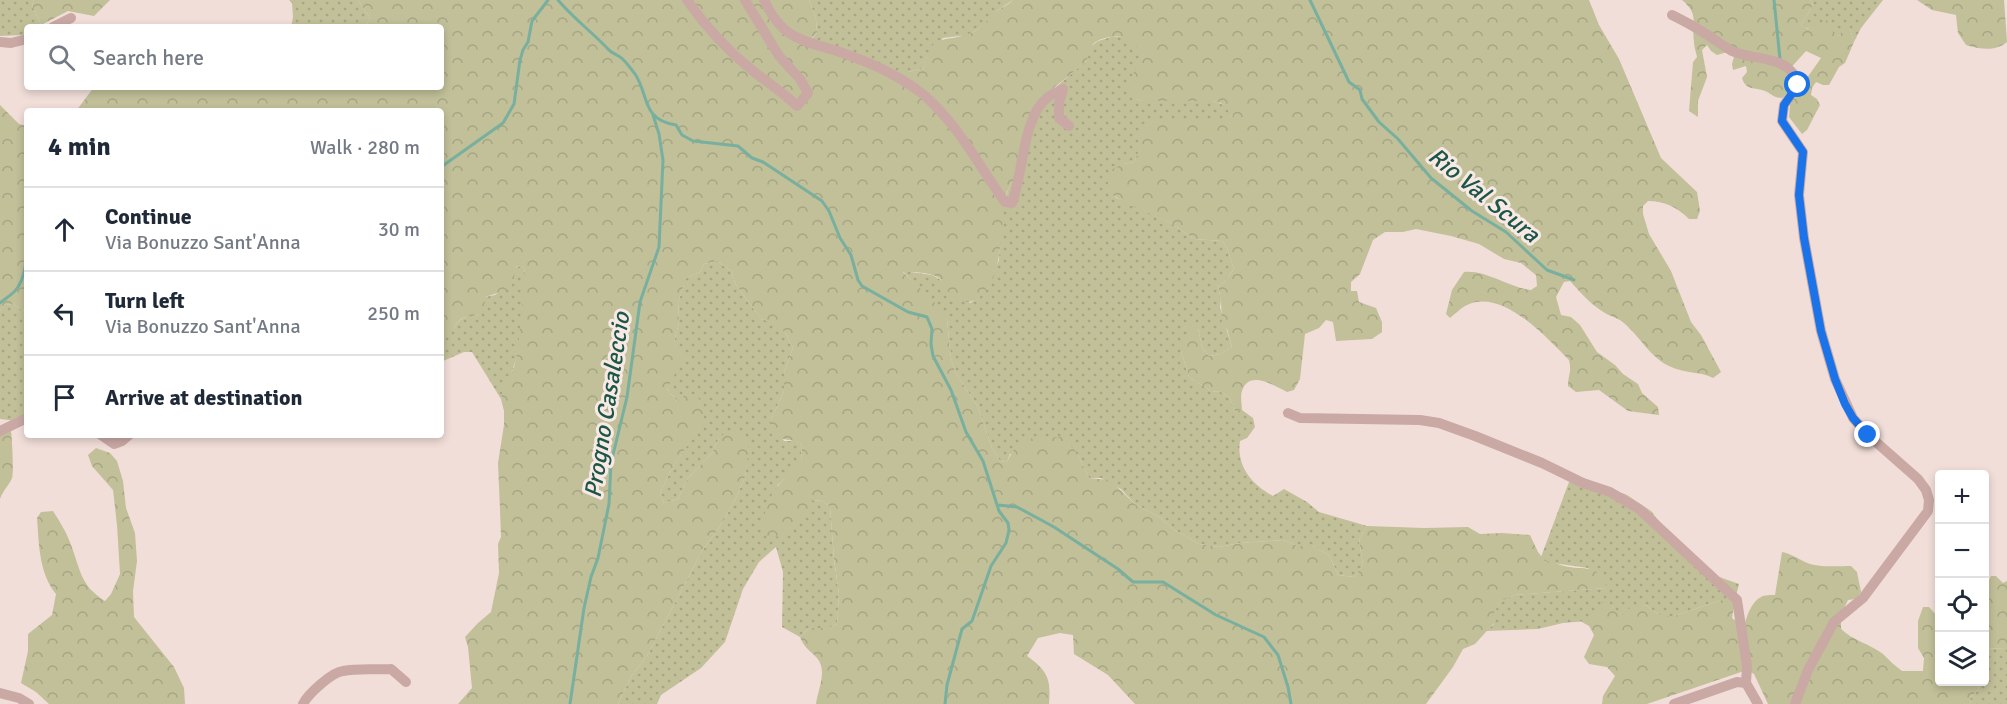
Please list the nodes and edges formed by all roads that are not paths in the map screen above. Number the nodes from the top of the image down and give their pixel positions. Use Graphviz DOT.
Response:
graph roads {
  1 [pos="687,0"];
  2 [pos="745,0"];
  3 [pos="764,0"];
  4 [pos="1672,15"];
  5 [pos="71,18"];
  6 [pos="58,24"];
  7 [pos="24,40"];
  8 [pos="0,42"];
  9 [pos="1069,126"];
  10 [pos="1288,413"];
  11 [pos="24,419"];
  12 [pos="0,431"];
  13 [pos="105,438"];
  14 [pos="126,438"];
  15 [pos="406,682"];
  16 [pos="1746,683"];
  17 [pos="0,693"];
  18 [pos="28,704"];
  19 [pos="303,704"];
  20 [pos="1674,704"];
  21 [pos="1758,704"];
  22 [pos="1795,704"];
  1 -- 2 [label="street"];
  3 -- 9 [label="street"];
  4 -- 22 [label="street"];
  5 -- 6 [label="street"];
  7 -- 8 [label="street"];
  10 -- 16 [label="street"];
  11 -- 12 [label="street"];
  13 -- 14 [label="street"];
  15 -- 19 [label="street"];
  16 -- 20 [label="street"];
  16 -- 21 [label="street"];
  17 -- 18 [label="street"];
}
